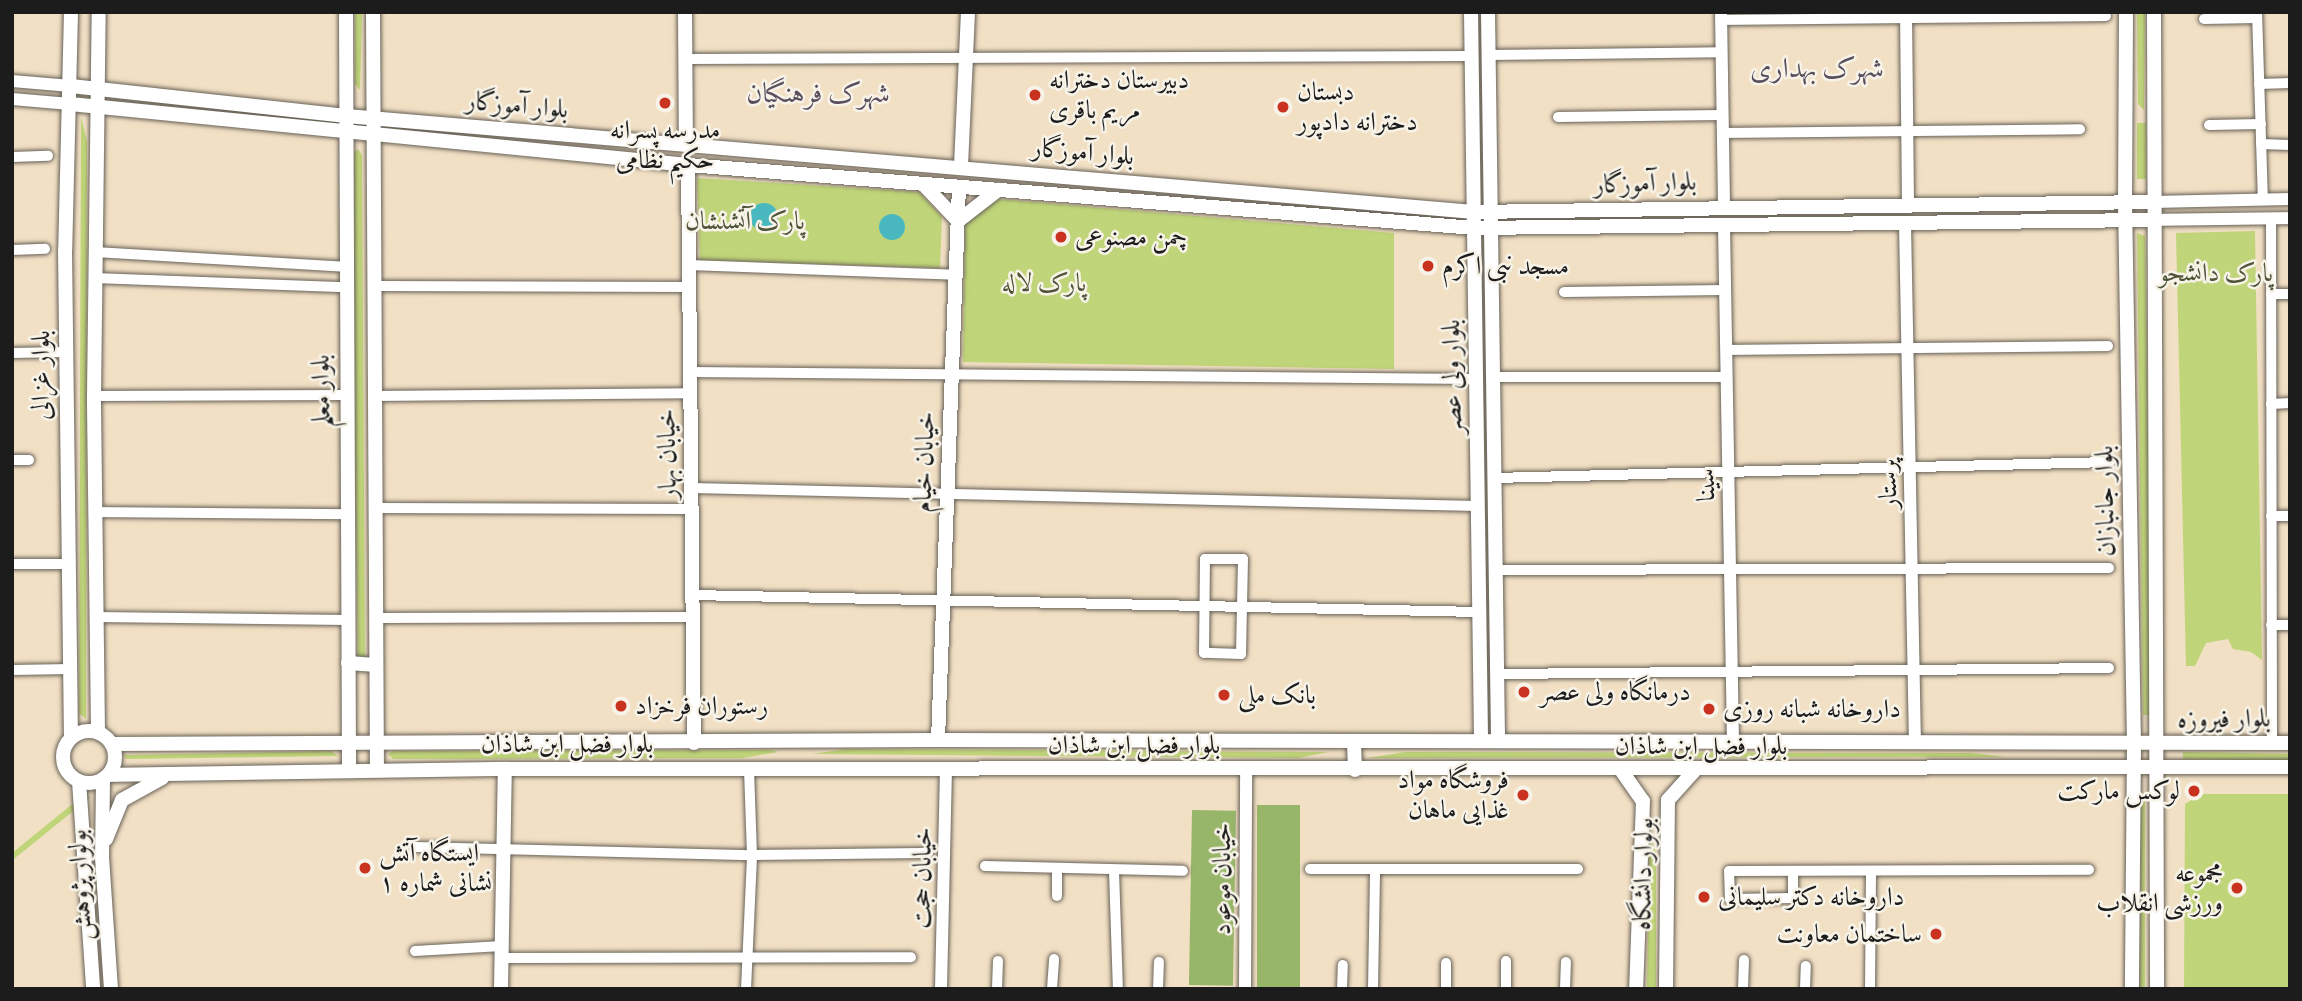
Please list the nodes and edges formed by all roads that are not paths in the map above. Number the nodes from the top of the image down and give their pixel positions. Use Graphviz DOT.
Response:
graph roads {
  1 [pos="71,12"];
  2 [pos="99,12"];
  3 [pos="346,12"];
  4 [pos="373,12"];
  5 [pos="685,12"];
  6 [pos="968,12"];
  7 [pos="1471,12"];
  8 [pos="1488,12"];
  9 [pos="2126,12"];
  10 [pos="2154,12"];
  11 [pos="1906,15"];
  12 [pos="2257,15"];
  13 [pos="1721,16"];
  14 [pos="2106,16"];
  15 [pos="2204,19"];
  16 [pos="1721,52"];
  17 [pos="1472,55"];
  18 [pos="1489,55"];
  19 [pos="687,59"];
  20 [pos="966,59"];
  21 [pos="12,81"];
  22 [pos="2290,83"];
  23 [pos="2259,84"];
  24 [pos="71,86"];
  25 [pos="98,89"];
  26 [pos="12,99"];
  27 [pos="70,104"];
  28 [pos="98,106"];
  29 [pos="2126,110"];
  30 [pos="2153,110"];
  31 [pos="1722,115"];
  32 [pos="346,116"];
  33 [pos="1558,117"];
  34 [pos="371,118"];
  35 [pos="2261,124"];
  36 [pos="2208,125"];
  37 [pos="2080,129"];
  38 [pos="1907,131"];
  39 [pos="346,132"];
  40 [pos="1722,133"];
  41 [pos="370,135"];
  42 [pos="686,143"];
  43 [pos="2261,144"];
  44 [pos="2290,145"];
  45 [pos="821,154"];
  46 [pos="48,156"];
  47 [pos="12,157"];
  48 [pos="688,165"];
  49 [pos="961,166"];
  50 [pos="819,175"];
  51 [pos="923,184"];
  52 [pos="959,187"];
  53 [pos="998,190"];
  54 [pos="1222,190"];
  55 [pos="2263,199"];
  56 [pos="2290,199"];
  57 [pos="1908,202"];
  58 [pos="2125,202"];
  59 [pos="2152,202"];
  60 [pos="1724,206"];
  61 [pos="1220,208"];
  62 [pos="1549,210"];
  63 [pos="1491,211"];
  64 [pos="1474,212"];
  65 [pos="2271,218"];
  66 [pos="2290,218"];
  67 [pos="2125,220"];
  68 [pos="2151,220"];
  69 [pos="958,221"];
  70 [pos="1905,224"];
  71 [pos="1724,226"];
  72 [pos="1474,228"];
  73 [pos="1491,228"];
  74 [pos="1549,228"];
  75 [pos="45,249"];
  76 [pos="12,250"];
  77 [pos="94,253"];
  78 [pos="689,265"];
  79 [pos="345,267"];
  80 [pos="956,275"];
  81 [pos="94,278"];
  82 [pos="345,286"];
  83 [pos="373,286"];
  84 [pos="690,287"];
  85 [pos="1725,290"];
  86 [pos="1564,292"];
  87 [pos="2290,293"];
  88 [pos="2271,294"];
  89 [pos="2108,346"];
  90 [pos="1908,349"];
  91 [pos="1726,350"];
  92 [pos="65,352"];
  93 [pos="12,353"];
  94 [pos="690,372"];
  95 [pos="952,372"];
  96 [pos="1727,376"];
  97 [pos="1493,377"];
  98 [pos="1476,379"];
  99 [pos="691,393"];
  100 [pos="345,395"];
  101 [pos="94,396"];
  102 [pos="373,396"];
  103 [pos="2290,403"];
  104 [pos="2271,404"];
  105 [pos="12,460"];
  106 [pos="29,460"];
  107 [pos="2110,462"];
  108 [pos="1910,465"];
  109 [pos="1728,470"];
  110 [pos="1494,478"];
  111 [pos="692,488"];
  112 [pos="947,495"];
  113 [pos="1478,506"];
  114 [pos="374,508"];
  115 [pos="692,509"];
  116 [pos="94,512"];
  117 [pos="347,514"];
  118 [pos="2271,516"];
  119 [pos="2290,516"];
  120 [pos="12,564"];
  121 [pos="67,564"];
  122 [pos="2109,568"];
  123 [pos="1730,569"];
  124 [pos="1912,569"];
  125 [pos="1496,570"];
  126 [pos="693,595"];
  127 [pos="943,600"];
  128 [pos="1206,605"];
  129 [pos="1242,605"];
  130 [pos="1480,612"];
  131 [pos="96,617"];
  132 [pos="693,617"];
  133 [pos="375,618"];
  134 [pos="347,620"];
  135 [pos="2271,625"];
  136 [pos="2290,625"];
  137 [pos="348,663"];
  138 [pos="376,665"];
  139 [pos="2109,668"];
  140 [pos="71,669"];
  141 [pos="12,670"];
  142 [pos="1914,670"];
  143 [pos="1732,671"];
  144 [pos="1497,674"];
  145 [pos="1490,689"];
  146 [pos="98,732"];
  147 [pos="71,738"];
  148 [pos="938,740"];
  149 [pos="1481,741"];
  150 [pos="1498,741"];
  151 [pos="801,742"];
  152 [pos="1354,742"];
  153 [pos="349,743"];
  154 [pos="694,743"];
  155 [pos="1733,743"];
  156 [pos="1916,743"];
  157 [pos="2272,743"];
  158 [pos="2290,743"];
  159 [pos="112,744"];
  160 [pos="377,744"];
  161 [pos="2134,744"];
  162 [pos="2045,745"];
  163 [pos="2160,745"];
  164 [pos="2134,766"];
  165 [pos="2160,766"];
  166 [pos="2290,767"];
  167 [pos="749,768"];
  168 [pos="803,768"];
  169 [pos="946,768"];
  170 [pos="349,769"];
  171 [pos="377,769"];
  172 [pos="505,769"];
  173 [pos="2046,769"];
  174 [pos="1246,770"];
  175 [pos="1355,770"];
  176 [pos="1621,770"];
  177 [pos="1695,770"];
  178 [pos="179,773"];
  179 [pos="105,777"];
  180 [pos="79,781"];
  181 [pos="415,847"];
  182 [pos="505,849"];
  183 [pos="928,853"];
  184 [pos="752,855"];
  185 [pos="102,857"];
  186 [pos="985,866"];
  187 [pos="1310,869"];
  188 [pos="1578,869"];
  189 [pos="1057,870"];
  190 [pos="1375,870"];
  191 [pos="2089,870"];
  192 [pos="1183,871"];
  193 [pos="1114,872"];
  194 [pos="1793,872"];
  195 [pos="1871,872"];
  196 [pos="1057,896"];
  197 [pos="415,951"];
  198 [pos="502,952"];
  199 [pos="747,955"];
  200 [pos="911,957"];
  201 [pos="1054,960"];
  202 [pos="1744,960"];
  203 [pos="998,961"];
  204 [pos="1506,961"];
  205 [pos="1158,962"];
  206 [pos="1446,962"];
  207 [pos="1566,962"];
  208 [pos="1343,965"];
  209 [pos="1806,966"];
  210 [pos="93,989"];
  211 [pos="111,989"];
  212 [pos="501,989"];
  213 [pos="746,989"];
  214 [pos="941,989"];
  215 [pos="997,989"];
  216 [pos="1052,989"];
  217 [pos="1118,989"];
  218 [pos="1158,989"];
  219 [pos="1245,989"];
  220 [pos="1342,989"];
  221 [pos="1373,989"];
  222 [pos="1446,989"];
  223 [pos="1506,989"];
  224 [pos="1565,989"];
  225 [pos="1636,989"];
  226 [pos="1666,989"];
  227 [pos="1743,989"];
  228 [pos="1805,989"];
  229 [pos="1870,989"];
  230 [pos="2132,989"];
  231 [pos="2157,989"];
  1 -- 24 [label="main road, بلوار غزالی"];
  2 -- 25 [label="main road, بلوار غزالی"];
  3 -- 32 [label="main road, بلوار معلم"];
  4 -- 34 [label="main road, بلوار معلم"];
  5 -- 19 [label="main road"];
  6 -- 20 [label="main road"];
  7 -- 17 [label="main road, بلوار ولی عصر"];
  8 -- 18 [label="main road, بلوار ولی عصر"];
  9 -- 29 [label="main road, بلوار جانبازان"];
  10 -- 30 [label="main road, بلوار جانبازان"];
  11 -- 13 [label="street"];
  11 -- 14 [label="street"];
  11 -- 38 [label="street"];
  12 -- 15 [label="street"];
  12 -- 23 [label="street"];
  13 -- 16 [label="street"];
  16 -- 18 [label="street"];
  16 -- 31 [label="street"];
  17 -- 20 [label="street"];
  17 -- 64 [label="main road, بلوار ولی عصر"];
  18 -- 63 [label="main road, بلوار ولی عصر"];
  19 -- 20 [label="street"];
  19 -- 42 [label="main road"];
  20 -- 49 [label="main road"];
  21 -- 24 [label="street, بلوار آموزگار"];
  22 -- 23 [label="street"];
  23 -- 35 [label="street"];
  24 -- 25 [label="main road, بلوار آموزگار"];
  24 -- 27 [label="main road, بلوار غزالی"];
  25 -- 28 [label="main road, بلوار غزالی"];
  25 -- 32 [label="main road, بلوار آموزگار"];
  26 -- 27 [label="street, بلوار آموزگار"];
  27 -- 28 [label="main road, بلوار آموزگار"];
  27 -- 92 [label="main road, بلوار غزالی"];
  28 -- 39 [label="main road, بلوار آموزگار"];
  28 -- 77 [label="main road, بلوار غزالی"];
  29 -- 30 [label="main road"];
  29 -- 58 [label="main road, بلوار جانبازان"];
  30 -- 59 [label="main road, بلوار جانبازان"];
  31 -- 33 [label="street"];
  31 -- 40 [label="street"];
  32 -- 34 [label="main road, بلوار آموزگار"];
  32 -- 39 [label="main road, بلوار معلم"];
  34 -- 41 [label="main road, بلوار معلم"];
  34 -- 42 [label="main road, بلوار آموزگار"];
  35 -- 36 [label="street"];
  35 -- 43 [label="street"];
  37 -- 38 [label="street"];
  38 -- 40 [label="street"];
  38 -- 57 [label="street"];
  39 -- 41 [label="main road, بلوار آموزگار"];
  39 -- 79 [label="main road, بلوار معلم"];
  40 -- 60 [label="street"];
  41 -- 48 [label="main road, بلوار آموزگار"];
  41 -- 83 [label="main road, بلوار معلم"];
  42 -- 45 [label="main road, بلوار آموزگار"];
  43 -- 44 [label="street"];
  43 -- 55 [label="street"];
  45 -- 49 [label="main road, بلوار آموزگار"];
  45 -- 50 [label="main road"];
  46 -- 47 [label="street"];
  48 -- 50 [label="main road, بلوار آموزگار"];
  48 -- 78 [label="main road, خیابان بهار"];
  49 -- 54 [label="main road, بلوار آموزگار"];
  50 -- 51 [label="main road, بلوار آموزگار"];
  51 -- 52 [label="main road, بلوار آموزگار"];
  51 -- 69 [label="main road"];
  52 -- 53 [label="main road, بلوار آموزگار"];
  52 -- 69 [label="main road, خیابان خیام"];
  53 -- 61 [label="main road, بلوار آموزگار"];
  53 -- 69 [label="main road"];
  54 -- 61 [label="main road"];
  54 -- 64 [label="main road, بلوار آموزگار"];
  55 -- 56 [label="street"];
  55 -- 59 [label="street"];
  57 -- 58 [label="main road, بلوار آموزگار"];
  57 -- 60 [label="main road, بلوار آموزگار"];
  58 -- 59 [label="main road, بلوار آموزگار"];
  58 -- 67 [label="main road, بلوار جانبازان"];
  59 -- 68 [label="main road, بلوار جانبازان"];
  60 -- 62 [label="main road, بلوار آموزگار"];
  61 -- 72 [label="main road, بلوار آموزگار"];
  62 -- 63 [label="main road, بلوار آموزگار"];
  62 -- 74 [label="main road"];
  63 -- 64 [label="main road, بلوار آموزگار"];
  63 -- 73 [label="main road, بلوار ولی عصر"];
  64 -- 72 [label="main road, بلوار ولی عصر"];
  65 -- 66 [label="street"];
  65 -- 68 [label="street"];
  65 -- 88 [label="street"];
  67 -- 68 [label="main road, بلوار آموزگار"];
  67 -- 70 [label="main road, بلوار آموزگار"];
  67 -- 161 [label="main road, بلوار جانبازان"];
  68 -- 163 [label="main road, بلوار جانبازان"];
  69 -- 80 [label="main road, خیابان خیام"];
  70 -- 71 [label="main road, بلوار آموزگار"];
  70 -- 90 [label="street, پرستار"];
  71 -- 74 [label="main road, بلوار آموزگار"];
  71 -- 85 [label="street, سینا"];
  72 -- 73 [label="main road, بلوار آموزگار"];
  72 -- 98 [label="main road, بلوار ولی عصر"];
  73 -- 74 [label="main road, بلوار آموزگار"];
  73 -- 97 [label="main road, بلوار ولی عصر"];
  75 -- 76 [label="street"];
  77 -- 79 [label="street"];
  77 -- 81 [label="main road, بلوار غزالی"];
  78 -- 80 [label="street"];
  78 -- 84 [label="main road, خیابان بهار"];
  79 -- 82 [label="main road, بلوار معلم"];
  80 -- 95 [label="main road, خیابان خیام"];
  81 -- 82 [label="street"];
  81 -- 101 [label="main road, بلوار غزالی"];
  82 -- 100 [label="main road, بلوار معلم"];
  83 -- 84 [label="street"];
  83 -- 102 [label="main road, بلوار معلم"];
  84 -- 94 [label="main road, خیابان بهار"];
  85 -- 86 [label="street"];
  85 -- 91 [label="street, سینا"];
  87 -- 88 [label="street"];
  88 -- 104 [label="street"];
  89 -- 90 [label="street"];
  90 -- 91 [label="street"];
  90 -- 108 [label="street, پرستار"];
  91 -- 96 [label="street, سینا"];
  92 -- 93 [label="street"];
  92 -- 121 [label="main road, بلوار غزالی"];
  94 -- 95 [label="street"];
  94 -- 99 [label="main road, خیابان بهار"];
  95 -- 98 [label="street"];
  95 -- 112 [label="main road, خیابان خیام"];
  96 -- 97 [label="street"];
  96 -- 109 [label="street, سینا"];
  97 -- 110 [label="main road, بلوار ولی عصر"];
  98 -- 113 [label="main road, بلوار ولی عصر"];
  99 -- 102 [label="street"];
  99 -- 111 [label="main road, خیابان بهار"];
  100 -- 101 [label="street"];
  100 -- 117 [label="main road, بلوار معلم"];
  101 -- 116 [label="main road, بلوار غزالی"];
  102 -- 114 [label="main road, بلوار معلم"];
  103 -- 104 [label="street"];
  104 -- 118 [label="street"];
  105 -- 106 [label="street"];
  107 -- 108 [label="street"];
  108 -- 109 [label="street"];
  108 -- 124 [label="street, پرستار"];
  109 -- 110 [label="street"];
  109 -- 123 [label="street, سینا"];
  110 -- 125 [label="main road, بلوار ولی عصر"];
  111 -- 112 [label="street"];
  111 -- 115 [label="main road, خیابان بهار"];
  112 -- 113 [label="street"];
  112 -- 127 [label="main road, خیابان خیام"];
  113 -- 130 [label="main road, بلوار ولی عصر"];
  114 -- 115 [label="street"];
  114 -- 133 [label="main road, بلوار معلم"];
  115 -- 126 [label="main road, خیابان بهار"];
  116 -- 117 [label="street"];
  116 -- 131 [label="main road, بلوار غزالی"];
  117 -- 134 [label="main road, بلوار معلم"];
  118 -- 119 [label="street"];
  118 -- 135 [label="street"];
  120 -- 121 [label="street"];
  121 -- 140 [label="main road, بلوار غزالی"];
  122 -- 124 [label="street"];
  123 -- 124 [label="street"];
  123 -- 125 [label="street"];
  123 -- 143 [label="street, سینا"];
  124 -- 142 [label="street, پرستار"];
  125 -- 144 [label="main road, بلوار ولی عصر"];
  126 -- 127 [label="street"];
  126 -- 132 [label="main road, خیابان بهار"];
  127 -- 128 [label="street"];
  127 -- 148 [label="main road, خیابان خیام"];
  128 -- 129 [label="street"];
  128 -- 129 [label="street"];
  128 -- 129 [label="street"];
  129 -- 130 [label="street"];
  130 -- 145 [label="main road, بلوار ولی عصر"];
  131 -- 134 [label="street"];
  131 -- 146 [label="main road, بلوار غزالی"];
  132 -- 133 [label="street"];
  132 -- 154 [label="main road, خیابان بهار"];
  133 -- 138 [label="main road, بلوار معلم"];
  134 -- 137 [label="main road, بلوار معلم"];
  135 -- 136 [label="street"];
  135 -- 157 [label="street"];
  137 -- 138 [label="main road"];
  137 -- 153 [label="main road, بلوار معلم"];
  138 -- 160 [label="main road, بلوار معلم"];
  139 -- 142 [label="street"];
  140 -- 141 [label="street"];
  140 -- 147 [label="main road, بلوار غزالی"];
  142 -- 143 [label="street"];
  142 -- 156 [label="street, پرستار"];
  143 -- 144 [label="street"];
  143 -- 155 [label="street, سینا"];
  144 -- 145 [label="main road, بلوار ولی عصر"];
  145 -- 149 [label="main road, بلوار ولی عصر"];
  145 -- 150 [label="main road, بلوار ولی عصر"];
  146 -- 147 [label="main road"];
  146 -- 159 [label="main road"];
  147 -- 180 [label="main road"];
  148 -- 151 [label="main road, بلوار فضل ابن شاذان"];
  148 -- 152 [label="main road, بلوار فضل ابن شاذان"];
  149 -- 150 [label="main road, بلوار فضل ابن شاذان"];
  149 -- 152 [label="main road, بلوار فضل ابن شاذان"];
  150 -- 155 [label="main road, بلوار فضل ابن شاذان"];
  151 -- 154 [label="main road, بلوار فضل ابن شاذان"];
  151 -- 168 [label="main road"];
  152 -- 175 [label="main road"];
  153 -- 159 [label="main road, بلوار فضل ابن شاذان"];
  153 -- 160 [label="main road, بلوار فضل ابن شاذان"];
  153 -- 170 [label="main road, بلوار معلم"];
  154 -- 160 [label="main road, بلوار فضل ابن شاذان"];
  155 -- 156 [label="main road, بلوار فضل ابن شاذان"];
  156 -- 162 [label="main road, بلوار فضل ابن شاذان"];
  157 -- 158 [label="main road, بلوار فیروزه"];
  157 -- 163 [label="main road, بلوار فیروزه"];
  159 -- 179 [label="main road"];
  160 -- 171 [label="main road, بلوار معلم"];
  161 -- 162 [label="main road, بلوار فضل ابن شاذان"];
  161 -- 163 [label="main road, بلوار فضل ابن شاذان"];
  161 -- 164 [label="main road, بلوار جانبازان"];
  162 -- 173 [label="main road"];
  163 -- 165 [label="main road, بلوار جانبازان"];
  164 -- 165 [label="main road, بلوار فضل ابن شاذان"];
  164 -- 173 [label="main road, بلوار فضل ابن شاذان"];
  164 -- 230 [label="main road, بلوار جانبازان"];
  165 -- 166 [label="main road, بلوار فیروزه"];
  165 -- 231 [label="main road, بلوار جانبازان"];
  167 -- 168 [label="main road, بلوار فضل ابن شاذان"];
  167 -- 172 [label="main road, بلوار فضل ابن شاذان"];
  167 -- 184 [label="street"];
  168 -- 169 [label="main road, بلوار فضل ابن شاذان"];
  169 -- 174 [label="main road, بلوار فضل ابن شاذان"];
  169 -- 214 [label="street, خیابان حجت"];
  170 -- 171 [label="main road, بلوار فضل ابن شاذان"];
  170 -- 178 [label="main road, بلوار فضل ابن شاذان"];
  171 -- 172 [label="main road, بلوار فضل ابن شاذان"];
  172 -- 182 [label="main road"];
  173 -- 177 [label="main road, بلوار فضل ابن شاذان"];
  174 -- 175 [label="main road, بلوار فضل ابن شاذان"];
  174 -- 219 [label="street, خیابان موعود"];
  175 -- 176 [label="main road, بلوار فضل ابن شاذان"];
  176 -- 177 [label="main road, بلوار فضل ابن شاذان"];
  176 -- 225 [label="main road, بولوار دانشگاه"];
  177 -- 226 [label="main road, بولوار دانشگاه"];
  178 -- 179 [label="main road, بلوار فضل ابن شاذان"];
  178 -- 185 [label="main road"];
  179 -- 180 [label="main road"];
  179 -- 185 [label="main road, بولوار پژوهش"];
  180 -- 210 [label="main road, بولوار پژوهش"];
  181 -- 182 [label="street"];
  182 -- 184 [label="street"];
  182 -- 198 [label="main road"];
  183 -- 184 [label="street"];
  184 -- 199 [label="street"];
  185 -- 211 [label="main road, بولوار پژوهش"];
  186 -- 189 [label="street"];
  187 -- 190 [label="street"];
  188 -- 190 [label="street"];
  189 -- 193 [label="street"];
  189 -- 196 [label="street"];
  190 -- 221 [label="street"];
  191 -- 195 [label="street"];
  192 -- 193 [label="street"];
  193 -- 217 [label="street"];
  194 -- 194 [label="street"];
  194 -- 195 [label="street"];
  195 -- 229 [label="street"];
  197 -- 198 [label="street"];
  198 -- 199 [label="street"];
  198 -- 212 [label="main road"];
  199 -- 200 [label="street"];
  199 -- 213 [label="street"];
  201 -- 216 [label="street"];
  202 -- 227 [label="street"];
  203 -- 215 [label="street"];
  204 -- 223 [label="street"];
  205 -- 218 [label="street"];
  206 -- 222 [label="street"];
  207 -- 224 [label="street"];
  208 -- 220 [label="street"];
  209 -- 228 [label="street"];
}
